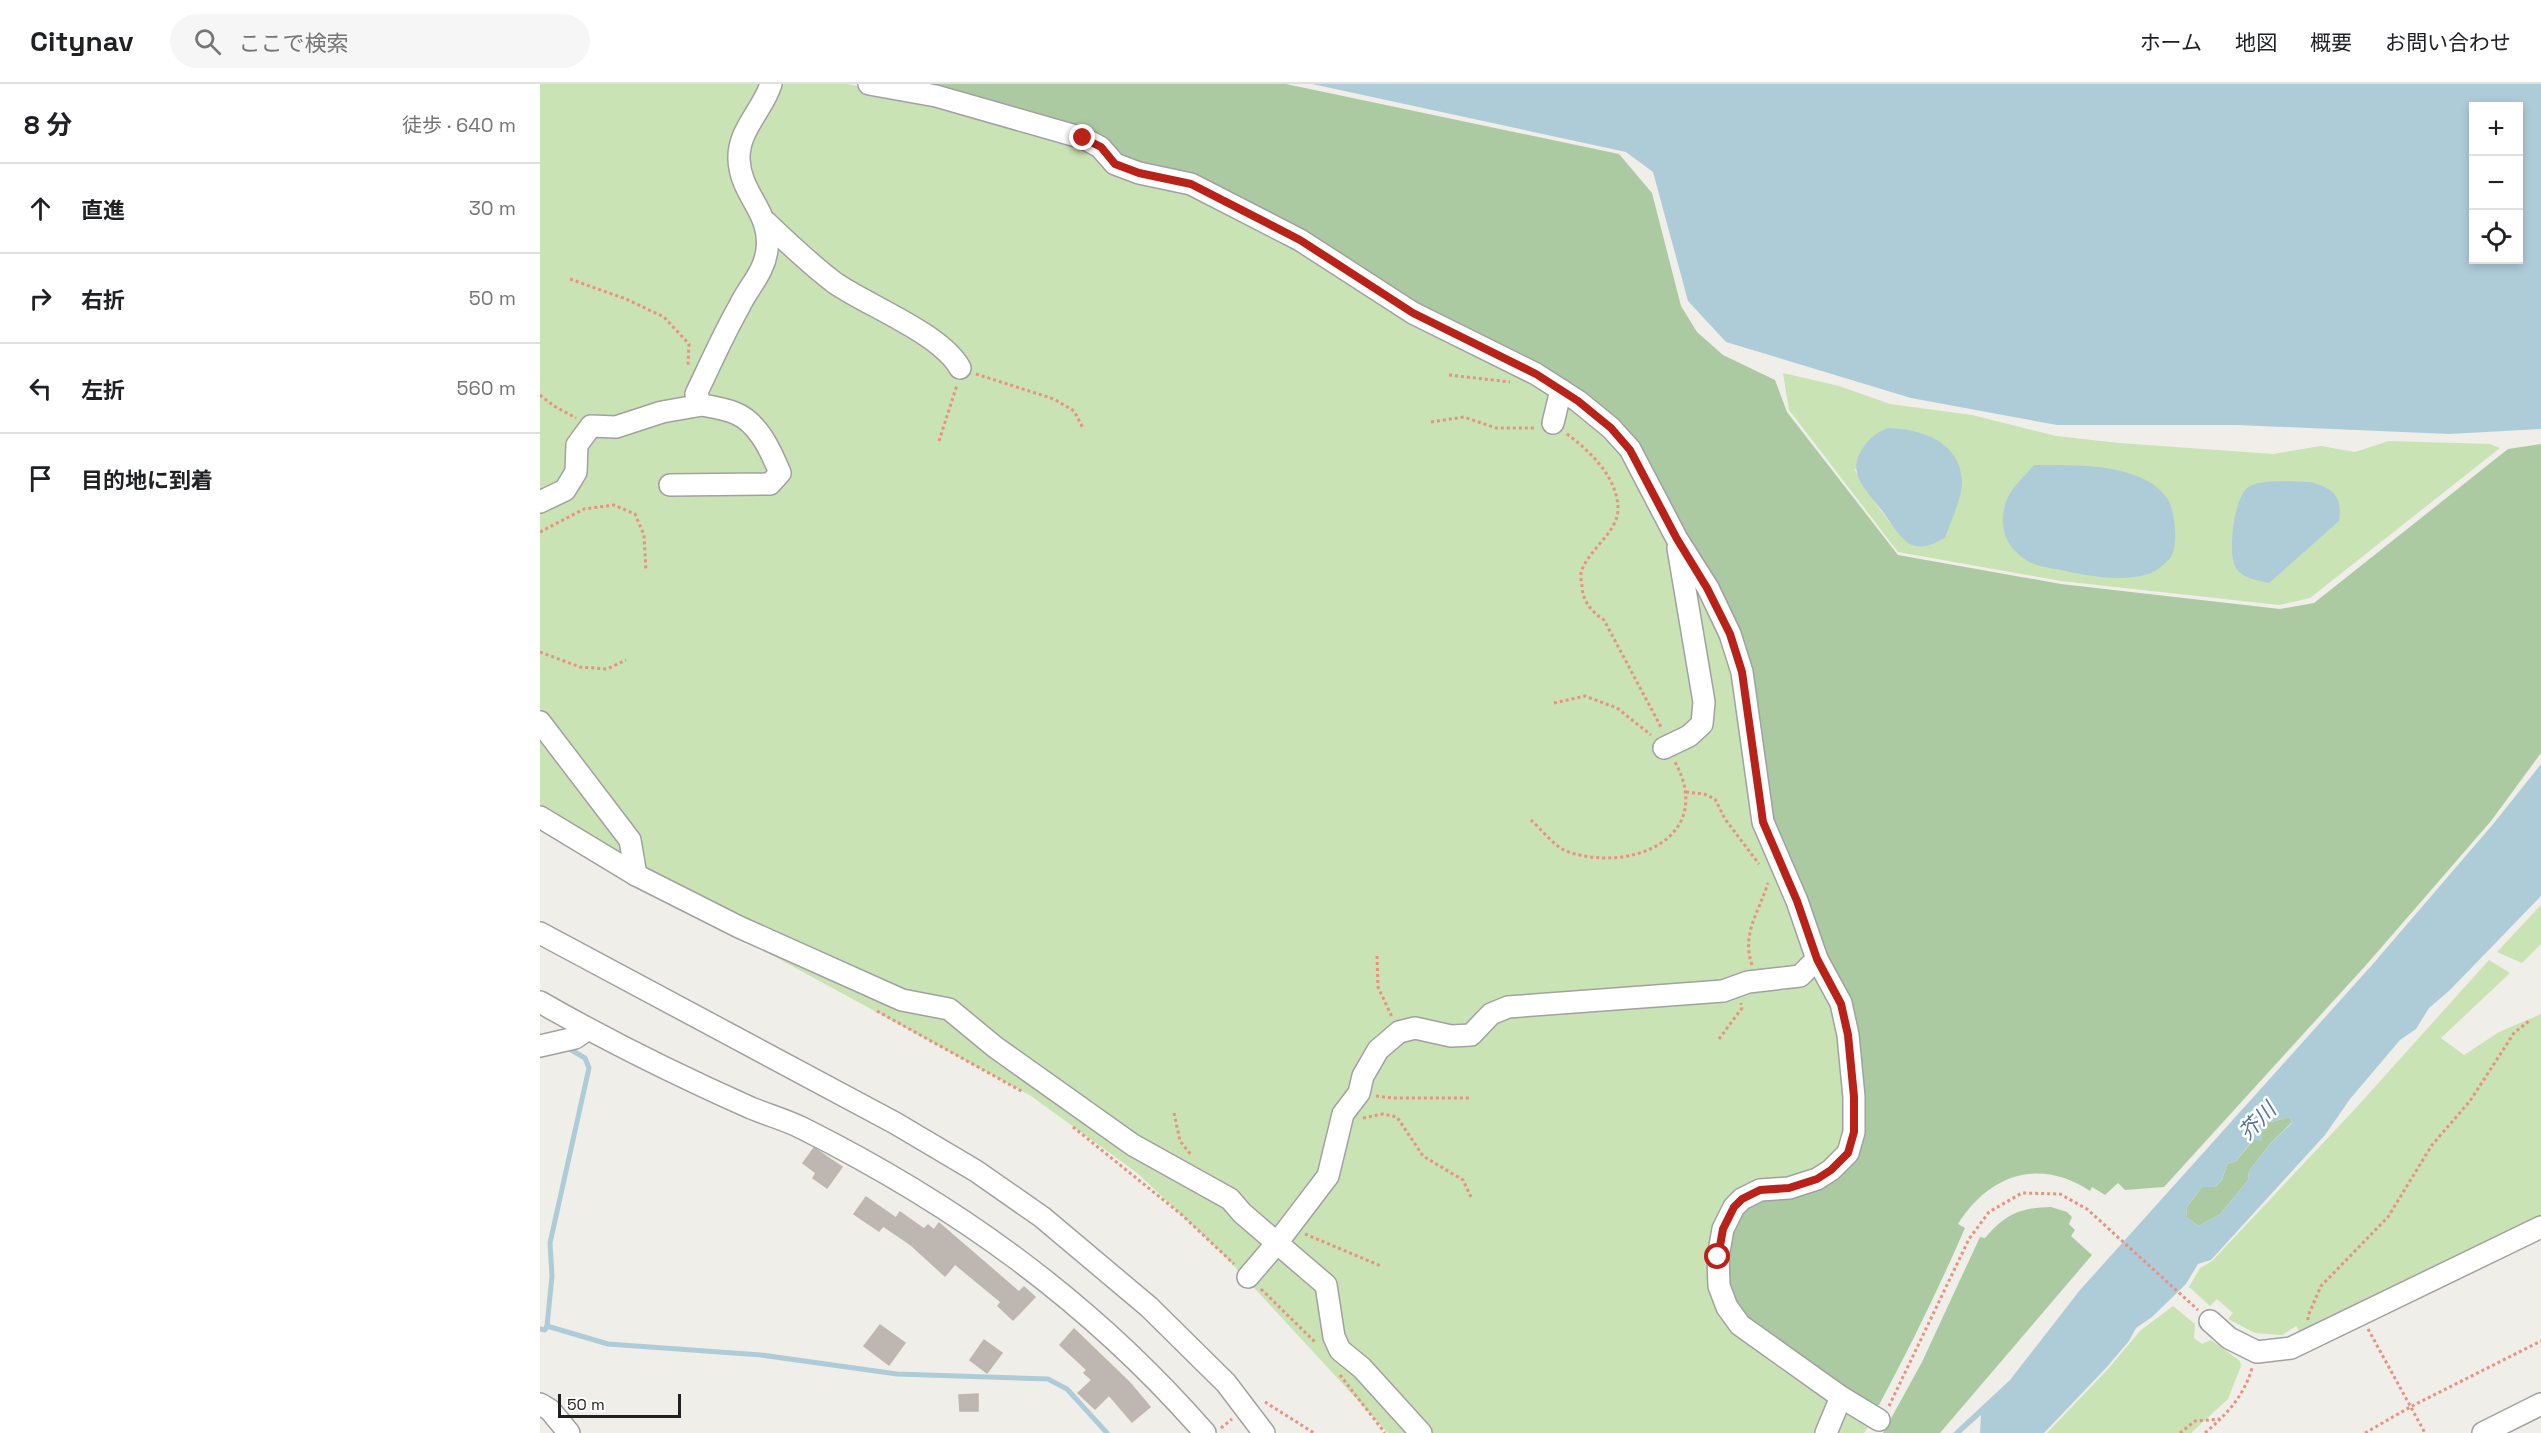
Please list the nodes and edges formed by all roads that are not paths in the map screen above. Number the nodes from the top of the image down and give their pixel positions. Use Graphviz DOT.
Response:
graph roads {
  1 [pos="771,84"];
  2 [pos="869,84"];
  3 [pos="766,222"];
  4 [pos="960,368"];
  5 [pos="1561,390"];
  6 [pos="702,405"];
  7 [pos="1553,423"];
  8 [pos="670,484"];
  9 [pos="540,502"];
  10 [pos="1677,539"];
  11 [pos="540,722"];
  12 [pos="1667,746"];
  13 [pos="540,817"];
  14 [pos="636,874"];
  15 [pos="540,933"];
  16 [pos="1817,959"];
  17 [pos="540,1002"];
  18 [pos="588,1029"];
  19 [pos="540,1046"];
  20 [pos="2541,1227"];
  21 [pos="1277,1244"];
  22 [pos="1248,1276"];
  23 [pos="2211,1321"];
  24 [pos="1841,1397"];
  25 [pos="540,1404"];
  26 [pos="2541,1404"];
  27 [pos="1879,1420"];
  28 [pos="569,1433"];
  29 [pos="1205,1433"];
  30 [pos="1264,1433"];
  31 [pos="1421,1433"];
  32 [pos="1827,1433"];
  33 [pos="2483,1433"];
  1 -- 3 [label="street"];
  2 -- 5 [label="street"];
  3 -- 4 [label="street"];
  3 -- 6 [label="street"];
  5 -- 7 [label="street"];
  5 -- 10 [label="street"];
  6 -- 8 [label="street"];
  6 -- 9 [label="street"];
  10 -- 12 [label="street"];
  10 -- 16 [label="street"];
  11 -- 14 [label="street"];
  13 -- 14 [label="street"];
  14 -- 21 [label="street"];
  15 -- 30 [label="street"];
  16 -- 21 [label="street"];
  16 -- 24 [label="street"];
  17 -- 18 [label="street"];
  18 -- 19 [label="street"];
  18 -- 29 [label="street"];
  20 -- 23 [label="street"];
  21 -- 22 [label="street"];
  21 -- 31 [label="street"];
  24 -- 27 [label="street"];
  24 -- 32 [label="street"];
  25 -- 28 [label="street"];
  26 -- 33 [label="street"];
}
